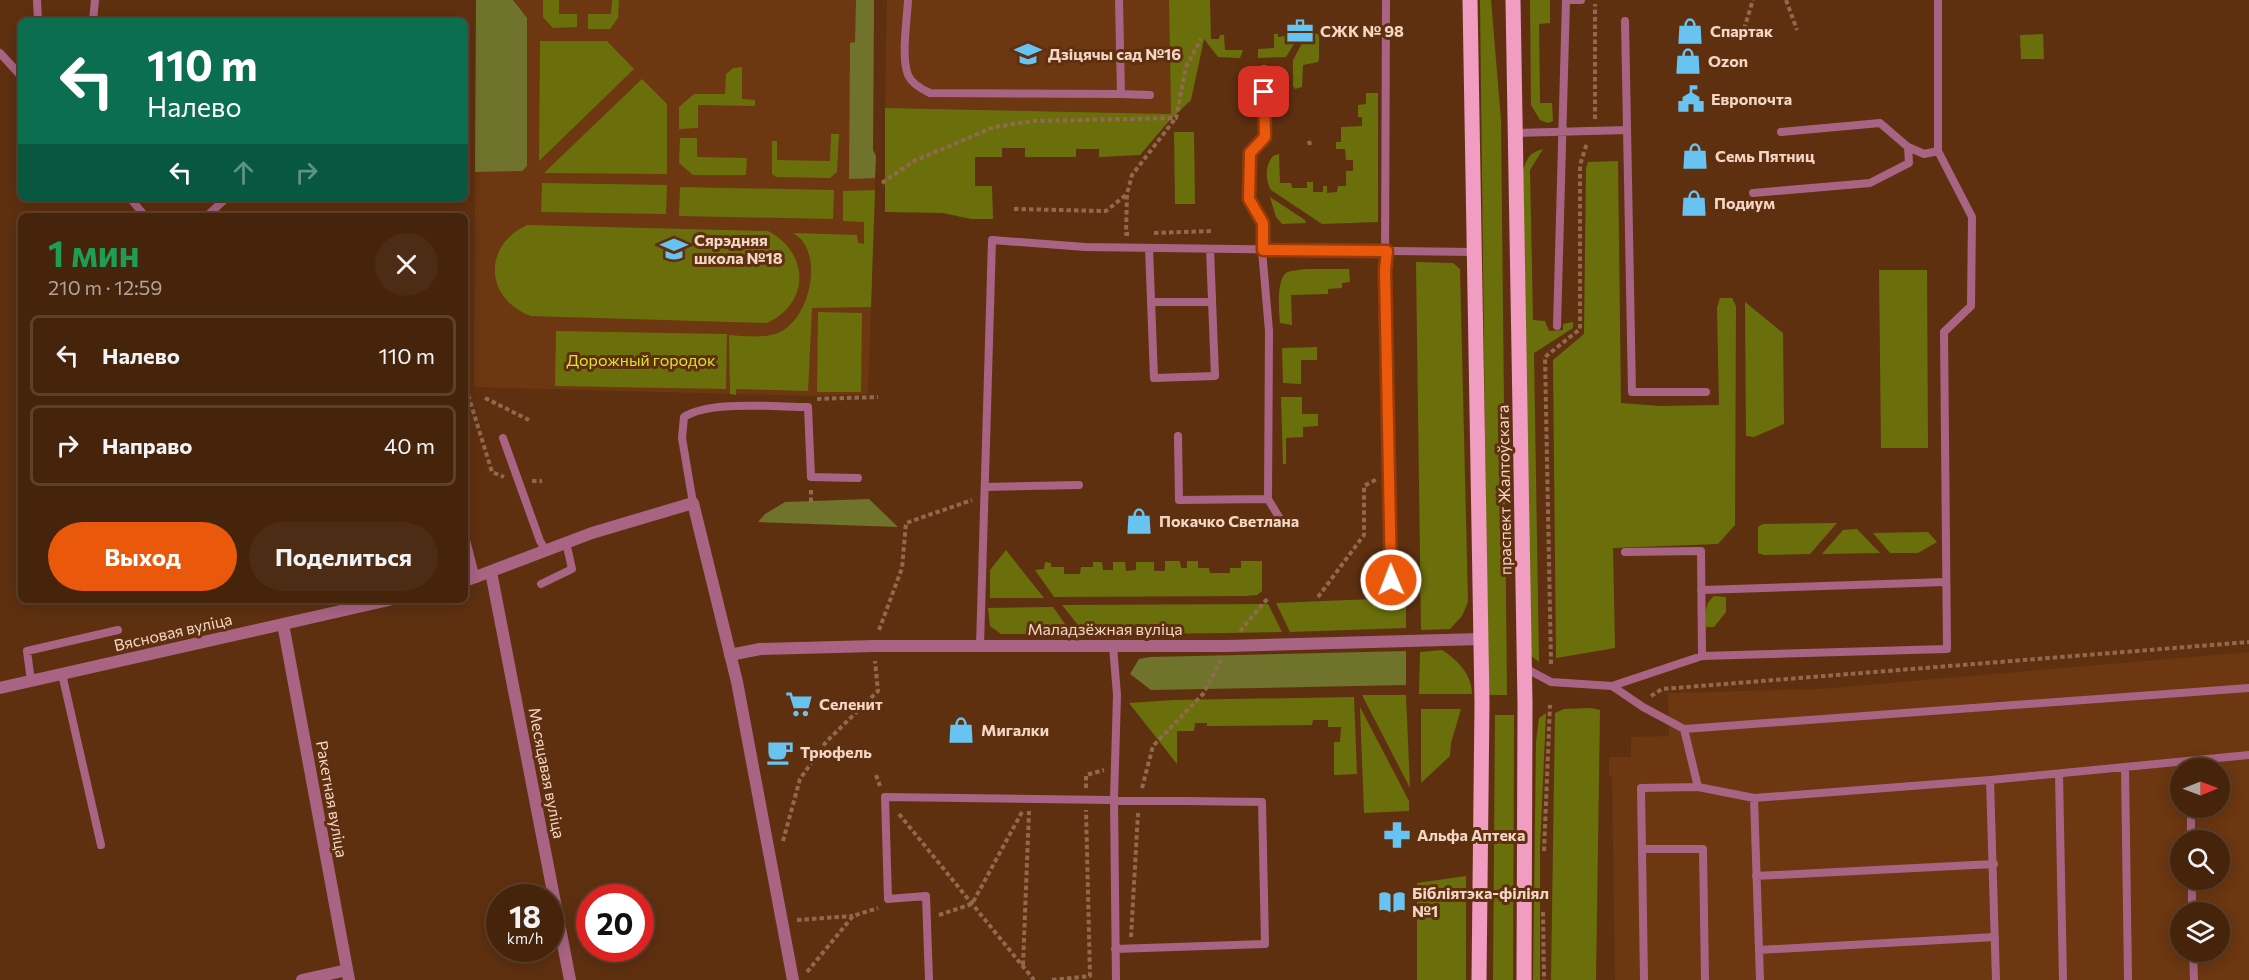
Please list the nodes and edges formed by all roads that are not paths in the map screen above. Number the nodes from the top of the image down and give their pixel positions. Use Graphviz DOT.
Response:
graph roads {
  1 [pos="37,0"];
  2 [pos="95,0"];
  3 [pos="908,0"];
  4 [pos="1119,0"];
  5 [pos="1386,0"];
  6 [pos="1470,0"];
  7 [pos="1513,0"];
  8 [pos="1566,0"];
  9 [pos="1581,0"];
  10 [pos="1938,0"];
  11 [pos="38,18"];
  12 [pos="93,18"];
  13 [pos="1625,21"];
  14 [pos="0,53"];
  15 [pos="1264,69"];
  16 [pos="18,73"];
  17 [pos="1121,94"];
  18 [pos="1150,95"];
  19 [pos="1627,130"];
  20 [pos="1781,132"];
  21 [pos="1516,133"];
  22 [pos="1561,133"];
  23 [pos="1908,147"];
  24 [pos="1938,151"];
  25 [pos="1753,193"];
  26 [pos="132,201"];
  27 [pos="223,201"];
  28 [pos="142,213"];
  29 [pos="210,213"];
  30 [pos="1149,248"];
  31 [pos="1210,249"];
  32 [pos="1263,250"];
  33 [pos="1387,251"];
  34 [pos="1474,252"];
  35 [pos="1151,302"];
  36 [pos="1212,302"];
  37 [pos="1557,326"];
  38 [pos="1706,392"];
  39 [pos="1178,436"];
  40 [pos="503,438"];
  41 [pos="858,478"];
  42 [pos="1079,485"];
  43 [pos="985,487"];
  44 [pos="1268,499"];
  45 [pos="693,503"];
  46 [pos="1282,522"];
  47 [pos="566,542"];
  48 [pos="545,549"];
  49 [pos="1625,552"];
  50 [pos="468,558"];
  51 [pos="491,572"];
  52 [pos="471,580"];
  53 [pos="1391,580"];
  54 [pos="1946,582"];
  55 [pos="541,584"];
  56 [pos="1701,590"];
  57 [pos="376,603"];
  58 [pos="283,624"];
  59 [pos="118,630"];
  60 [pos="1481,639"];
  61 [pos="980,645"];
  62 [pos="1113,646"];
  63 [pos="730,655"];
  64 [pos="1702,656"];
  65 [pos="1524,668"];
  66 [pos="62,674"];
  67 [pos="31,681"];
  68 [pos="1612,686"];
  69 [pos="0,688"];
  70 [pos="2249,688"];
  71 [pos="1684,729"];
  72 [pos="2249,755"];
  73 [pos="2229,758"];
  74 [pos="2170,765"];
  75 [pos="2125,767"];
  76 [pos="2059,774"];
  77 [pos="1990,780"];
  78 [pos="1698,786"];
  79 [pos="1754,798"];
  80 [pos="1114,800"];
  81 [pos="101,845"];
  82 [pos="1642,849"];
  83 [pos="1994,864"];
  84 [pos="1756,876"];
  85 [pos="1995,937"];
  86 [pos="1115,949"];
  87 [pos="1759,950"];
  88 [pos="2193,962"];
  89 [pos="348,975"];
  90 [pos="302,980"];
  91 [pos="570,980"];
  92 [pos="793,980"];
  93 [pos="928,980"];
  94 [pos="1116,980"];
  95 [pos="1479,980"];
  96 [pos="1524,980"];
  97 [pos="1644,980"];
  98 [pos="1705,980"];
  99 [pos="1760,980"];
  100 [pos="1996,980"];
  101 [pos="2063,980"];
  102 [pos="2128,980"];
  103 [pos="2194,980"];
  1 -- 11 [label="lane"];
  2 -- 12 [label="lane"];
  3 -- 17 [label="lane"];
  4 -- 17 [label="lane"];
  5 -- 33 [label="lane"];
  6 -- 34 [label="main road, праспект Жалтоўскага"];
  7 -- 21 [label="main road, праспект Жалтоўскага"];
  8 -- 9 [label="lane"];
  8 -- 22 [label="lane"];
  10 -- 24 [label="lane"];
  13 -- 19 [label="lane"];
  14 -- 16 [label="lane"];
  15 -- 32 [label="lane"];
  17 -- 18 [label="lane"];
  19 -- 22 [label="lane"];
  19 -- 38 [label="lane"];
  20 -- 23 [label="lane"];
  21 -- 22 [label="lane"];
  21 -- 65 [label="main road, праспект Жалтоўскага"];
  22 -- 37 [label="lane"];
  23 -- 24 [label="lane"];
  23 -- 25 [label="lane"];
  24 -- 54 [label="lane"];
  26 -- 28 [label="lane"];
  27 -- 29 [label="lane"];
  30 -- 31 [label="lane"];
  30 -- 35 [label="lane"];
  30 -- 43 [label="lane"];
  31 -- 32 [label="lane"];
  31 -- 36 [label="lane"];
  32 -- 33 [label="lane"];
  32 -- 44 [label="lane"];
  33 -- 34 [label="lane"];
  33 -- 53 [label="lane"];
  34 -- 60 [label="main road, праспект Жалтоўскага"];
  35 -- 36 [label="lane"];
  35 -- 36 [label="lane"];
  39 -- 44 [label="lane"];
  40 -- 48 [label="lane"];
  41 -- 45 [label="lane"];
  42 -- 43 [label="lane"];
  43 -- 61 [label="lane"];
  44 -- 46 [label="lane"];
  45 -- 47 [label="street"];
  45 -- 63 [label="street"];
  47 -- 48 [label="street"];
  47 -- 55 [label="lane"];
  48 -- 51 [label="street"];
  49 -- 56 [label="lane"];
  50 -- 52 [label="lane"];
  51 -- 52 [label="street"];
  51 -- 91 [label="street, Месяцавая вуліца"];
  54 -- 56 [label="lane"];
  54 -- 64 [label="lane"];
  56 -- 64 [label="lane"];
  57 -- 58 [label="street, Вясновая вуліца"];
  58 -- 66 [label="street, Вясновая вуліца"];
  58 -- 89 [label="street, Ракетная вуліца"];
  59 -- 67 [label="lane"];
  60 -- 62 [label="street, Маладзёжная вуліца"];
  60 -- 95 [label="main road, праспект Жалтоўскага"];
  61 -- 62 [label="street, Маладзёжная вуліца"];
  61 -- 63 [label="street, Маладзёжная вуліца"];
  62 -- 80 [label="lane"];
  63 -- 92 [label="street"];
  64 -- 68 [label="lane"];
  65 -- 68 [label="lane"];
  65 -- 96 [label="main road, праспект Жалтоўскага"];
  66 -- 67 [label="street, Вясновая вуліца"];
  66 -- 81 [label="lane"];
  67 -- 69 [label="street, Вясновая вуліца"];
  68 -- 71 [label="lane"];
  70 -- 71 [label="lane"];
  71 -- 78 [label="lane"];
  72 -- 73 [label="lane"];
  74 -- 75 [label="lane"];
  75 -- 76 [label="lane"];
  75 -- 102 [label="lane"];
  76 -- 77 [label="lane"];
  76 -- 101 [label="lane"];
  77 -- 79 [label="lane"];
  77 -- 83 [label="lane"];
  78 -- 79 [label="lane"];
  78 -- 82 [label="lane"];
  79 -- 84 [label="lane"];
  80 -- 86 [label="lane"];
  80 -- 86 [label="lane"];
  80 -- 93 [label="lane"];
  82 -- 97 [label="lane"];
  82 -- 98 [label="lane"];
  83 -- 84 [label="lane"];
  83 -- 85 [label="lane"];
  84 -- 87 [label="lane"];
  85 -- 87 [label="lane"];
  85 -- 100 [label="lane"];
  86 -- 94 [label="lane"];
  87 -- 99 [label="lane"];
  88 -- 103 [label="lane"];
  89 -- 90 [label="street"];
}
